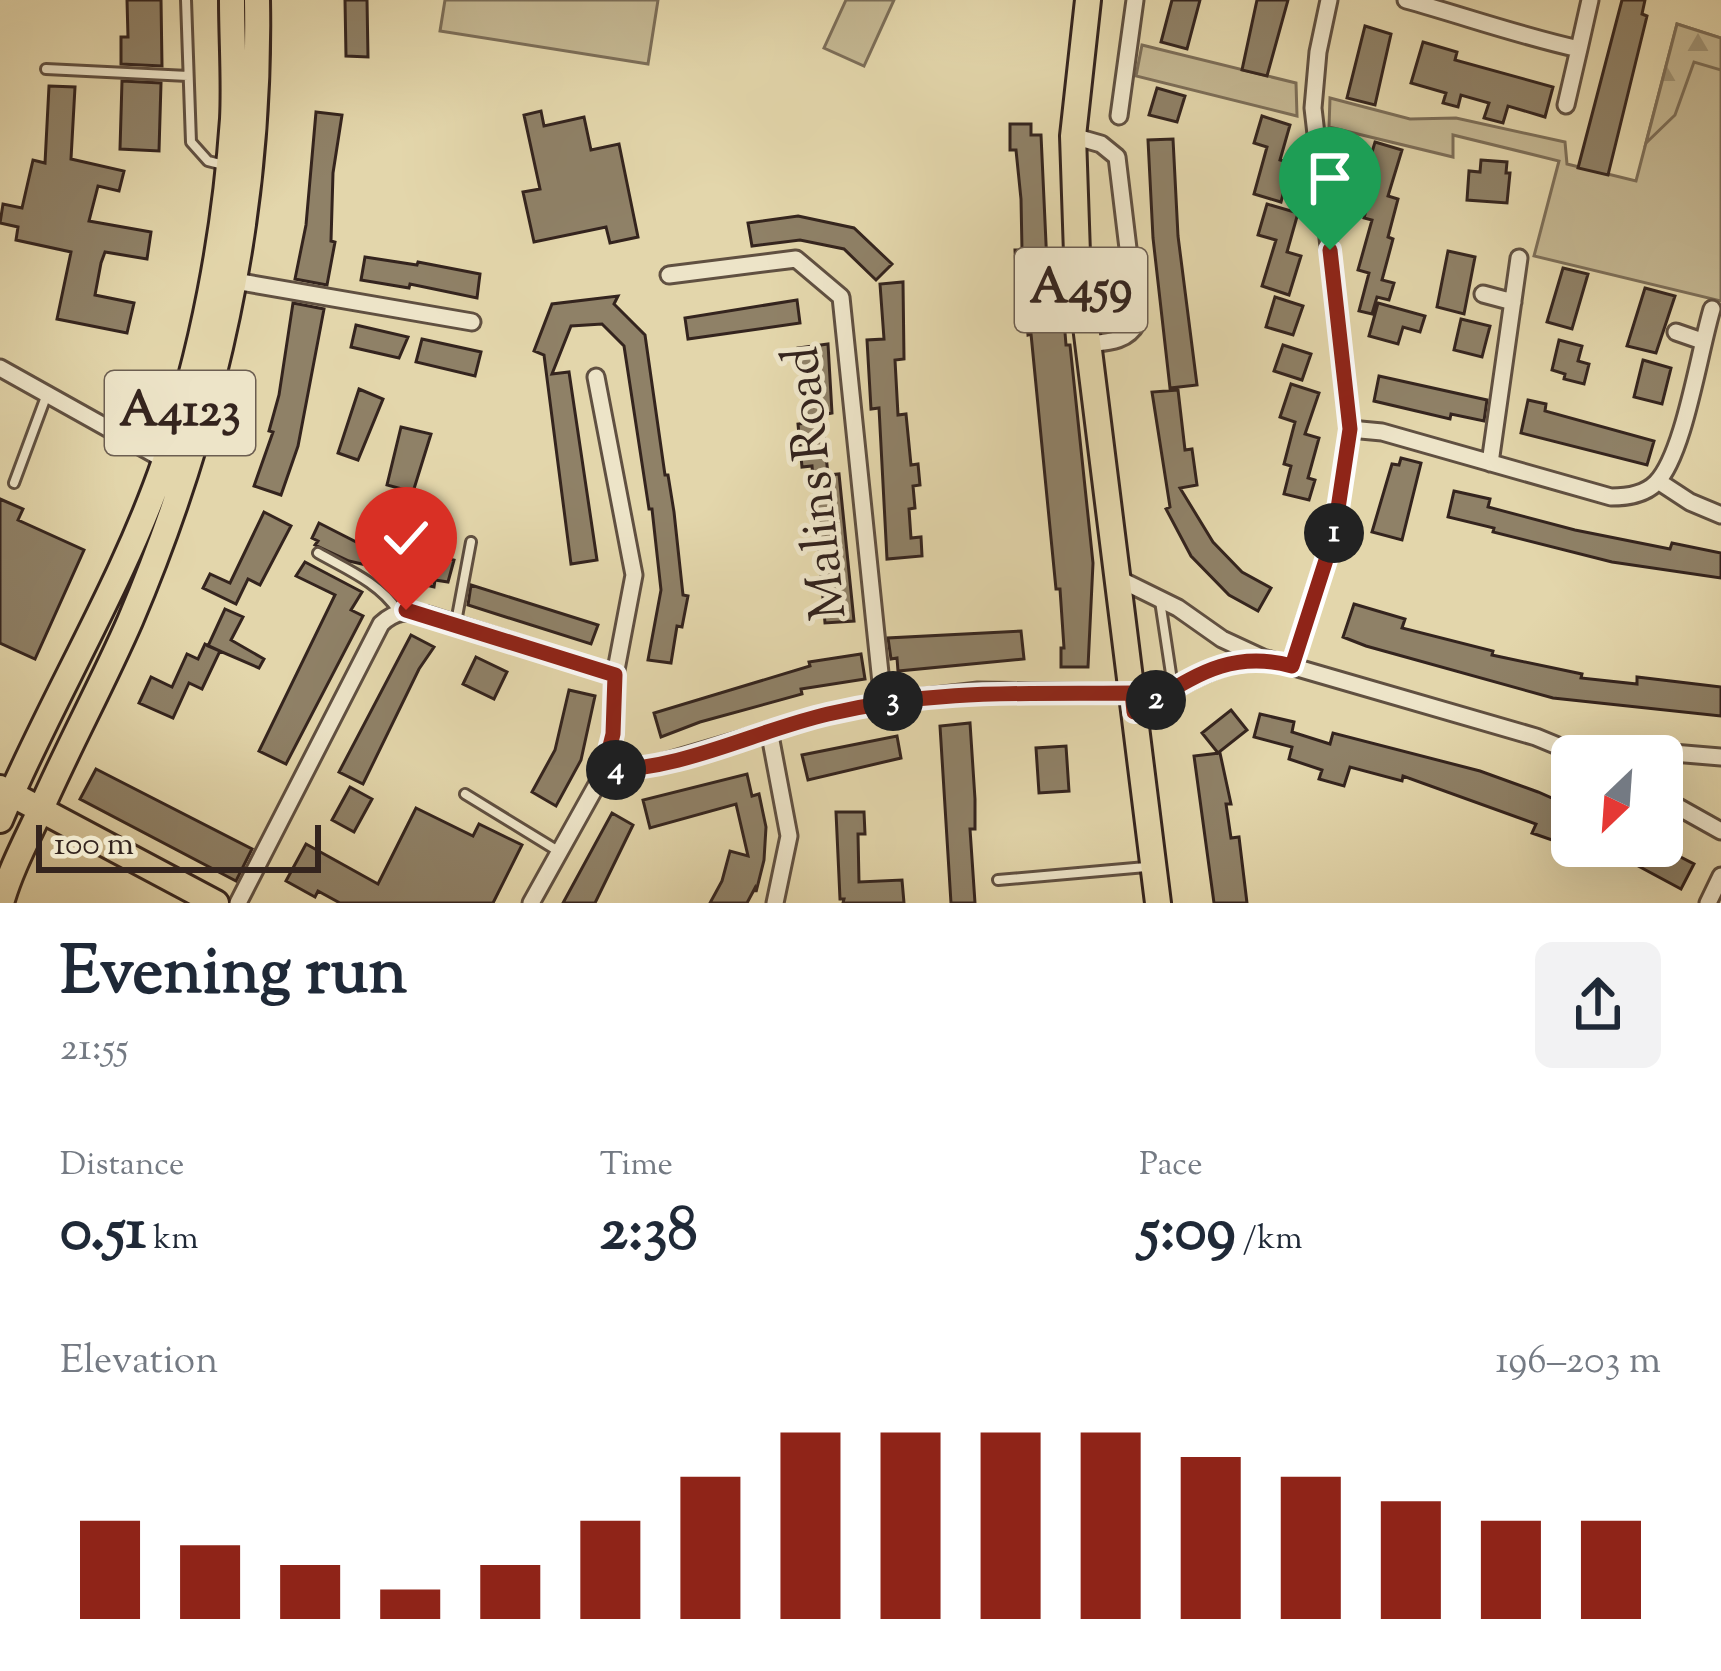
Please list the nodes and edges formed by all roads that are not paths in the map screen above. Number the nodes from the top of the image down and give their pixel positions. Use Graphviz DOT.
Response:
graph roads {
  1 [pos="186,0"];
  2 [pos="232,0"];
  3 [pos="257,0"];
  4 [pos="1088,0"];
  5 [pos="1136,0"];
  6 [pos="1329,0"];
  7 [pos="1406,0"];
  8 [pos="1590,0"];
  9 [pos="1579,49"];
  10 [pos="46,69"];
  11 [pos="188,76"];
  12 [pos="1566,106"];
  13 [pos="1119,116"];
  14 [pos="1073,136"];
  15 [pos="240,169"];
  16 [pos="1520,258"];
  17 [pos="670,275"];
  18 [pos="235,281"];
  19 [pos="1484,294"];
  20 [pos="1513,302"];
  21 [pos="1712,309"];
  22 [pos="472,322"];
  23 [pos="1676,332"];
  24 [pos="1702,341"];
  25 [pos="1088,344"];
  26 [pos="0,368"];
  27 [pos="596,377"];
  28 [pos="47,393"];
  29 [pos="1350,429"];
  30 [pos="1490,463"];
  31 [pos="176,466"];
  32 [pos="1658,481"];
  33 [pos="14,483"];
  34 [pos="1721,515"];
  35 [pos="471,542"];
  36 [pos="318,554"];
  37 [pos="1117,578"];
  38 [pos="1160,599"];
  39 [pos="398,612"];
  40 [pos="94,624"];
  41 [pos="455,624"];
  42 [pos="123,635"];
  43 [pos="1263,658"];
  44 [pos="1292,666"];
  45 [pos="615,675"];
  46 [pos="1174,690"];
  47 [pos="883,702"];
  48 [pos="1133,703"];
  49 [pos="769,730"];
  50 [pos="1551,743"];
  51 [pos="1683,754"];
  52 [pos="1721,757"];
  53 [pos="604,770"];
  54 [pos="6,791"];
  55 [pos="465,794"];
  56 [pos="40,810"];
  57 [pos="1683,810"];
  58 [pos="0,820"];
  59 [pos="1721,831"];
  60 [pos="560,851"];
  61 [pos="1154,867"];
  62 [pos="1721,876"];
  63 [pos="998,880"];
  64 [pos="1,903"];
  65 [pos="216,903"];
  66 [pos="238,903"];
  67 [pos="531,903"];
  68 [pos="775,903"];
  69 [pos="1158,903"];
  70 [pos="1708,903"];
  1 -- 11 [label="lane"];
  2 -- 15 [label="main road, A4123"];
  3 -- 15 [label="main road, A4123"];
  4 -- 14 [label="main road, A459"];
  5 -- 13 [label="street"];
  6 -- 29 [label="street"];
  7 -- 9 [label="street"];
  8 -- 9 [label="street"];
  9 -- 12 [label="street"];
  10 -- 11 [label="lane"];
  11 -- 15 [label="lane"];
  14 -- 25 [label="main road, A459"];
  14 -- 25 [label="street"];
  15 -- 18 [label="main road, A4123"];
  15 -- 31 [label="main road, A4123"];
  16 -- 20 [label="street"];
  17 -- 47 [label="street, Malins Road"];
  18 -- 22 [label="street"];
  18 -- 31 [label="main road, A4123"];
  19 -- 20 [label="street"];
  20 -- 30 [label="street"];
  21 -- 24 [label="street"];
  23 -- 24 [label="street"];
  24 -- 32 [label="street"];
  25 -- 37 [label="main road, A459"];
  26 -- 28 [label="street"];
  27 -- 45 [label="street"];
  28 -- 31 [label="street"];
  28 -- 33 [label="lane"];
  29 -- 30 [label="street"];
  29 -- 44 [label="street"];
  30 -- 32 [label="street"];
  31 -- 40 [label="main road, A4123"];
  31 -- 42 [label="main road, A4123"];
  32 -- 34 [label="street"];
  35 -- 41 [label="lane"];
  36 -- 39 [label="lane"];
  37 -- 38 [label="street"];
  37 -- 48 [label="main road, A459"];
  38 -- 43 [label="street"];
  38 -- 46 [label="lane"];
  39 -- 41 [label="street"];
  39 -- 66 [label="street"];
  40 -- 42 [label="main road"];
  40 -- 54 [label="main road, A4123"];
  41 -- 45 [label="street"];
  42 -- 56 [label="main road, A4123"];
  43 -- 44 [label="street"];
  43 -- 46 [label="street"];
  44 -- 50 [label="street"];
  45 -- 53 [label="street"];
  46 -- 48 [label="street"];
  47 -- 48 [label="street"];
  47 -- 49 [label="street"];
  48 -- 61 [label="main road, A459"];
  49 -- 53 [label="street"];
  49 -- 68 [label="street"];
  51 -- 52 [label="street"];
  53 -- 60 [label="street"];
  54 -- 56 [label="main road"];
  54 -- 58 [label="main road, A4123"];
  55 -- 60 [label="lane"];
  56 -- 64 [label="main road, A4123"];
  56 -- 65 [label="main road"];
  57 -- 59 [label="street"];
  60 -- 67 [label="street"];
  61 -- 63 [label="lane"];
  61 -- 69 [label="main road, A459"];
  62 -- 70 [label="street"];
}
